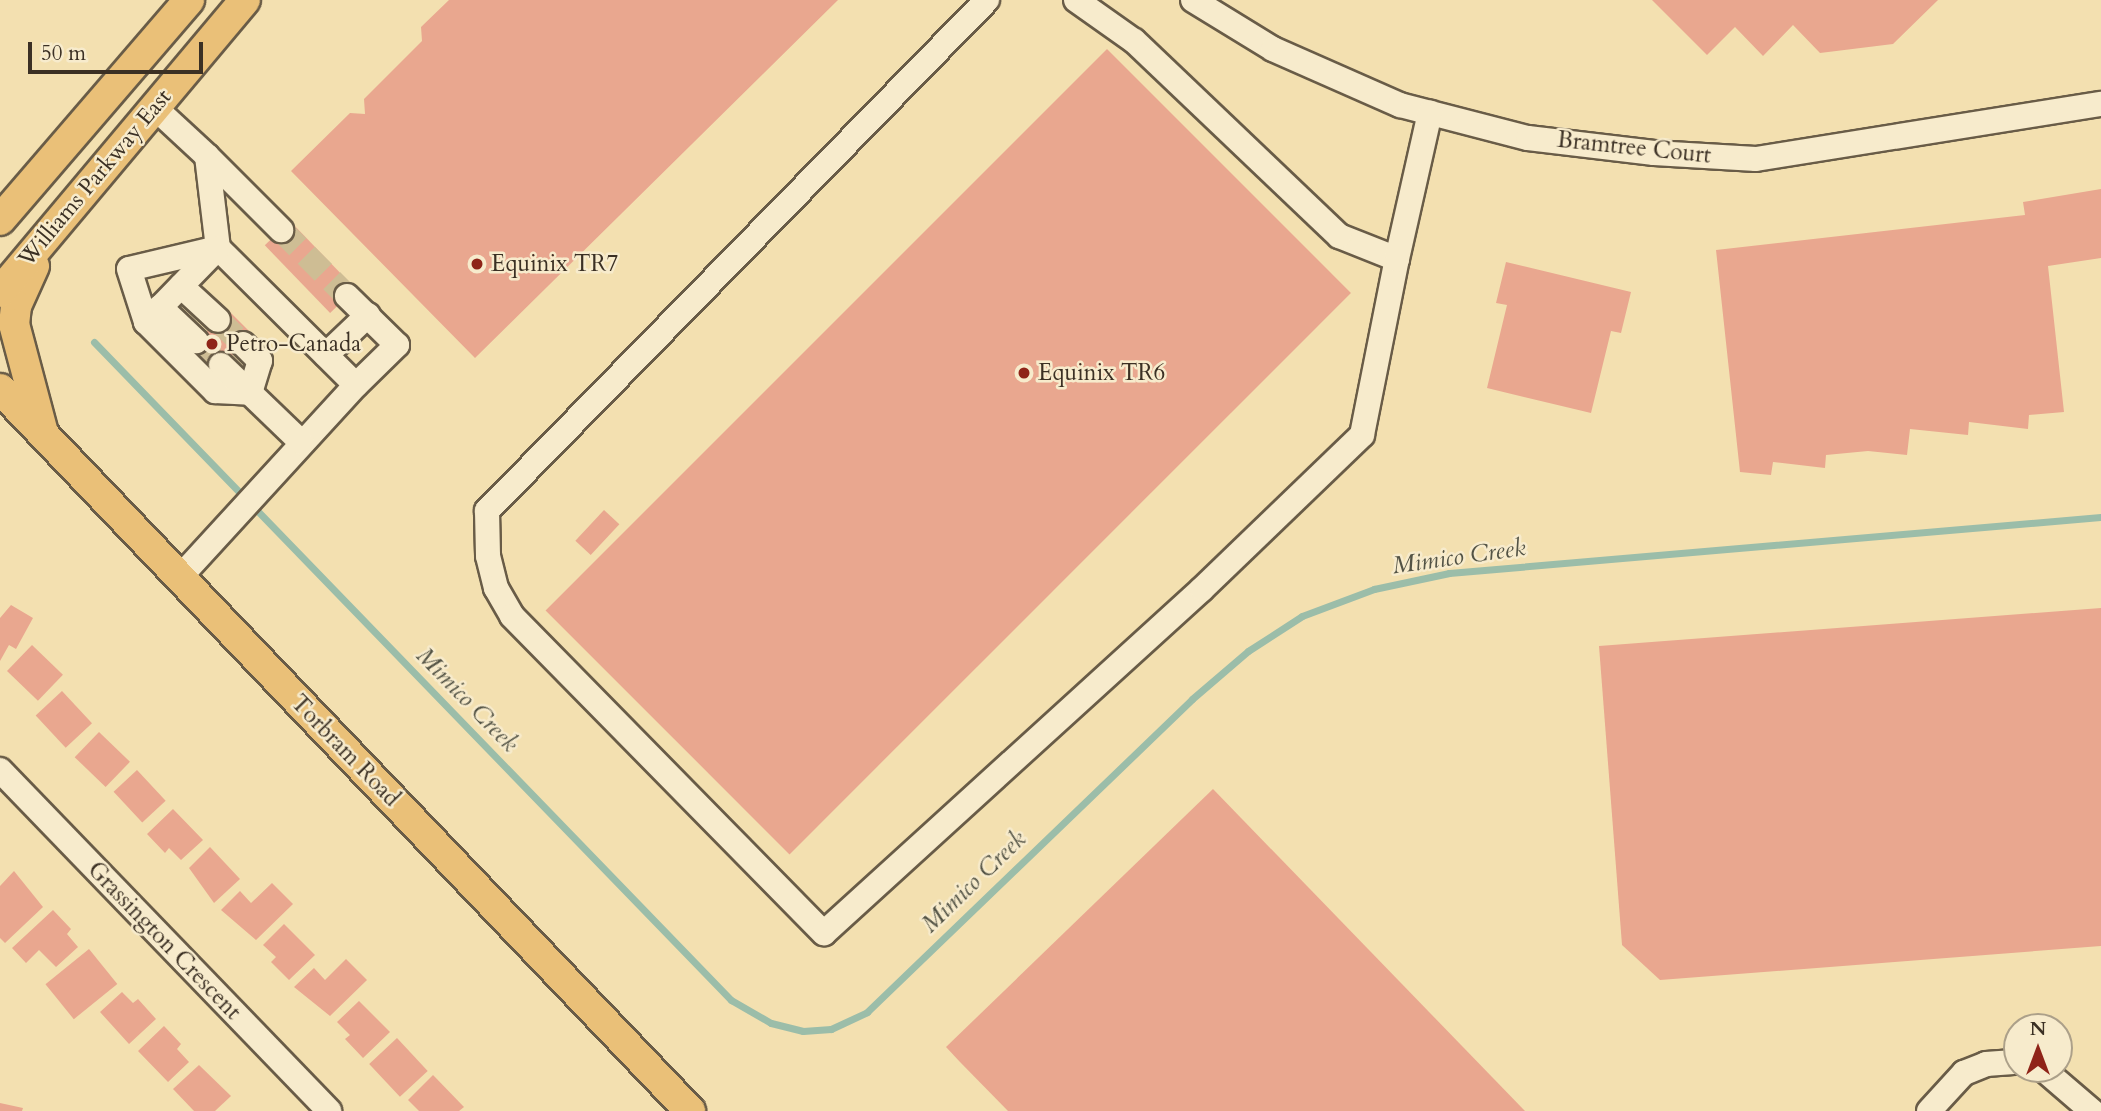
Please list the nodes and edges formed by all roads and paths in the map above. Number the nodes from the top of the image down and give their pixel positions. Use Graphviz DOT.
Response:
graph roads {
  1 [pos="189,0"];
  2 [pos="245,0"];
  3 [pos="987,0"];
  4 [pos="1076,0"];
  5 [pos="1193,0"];
  6 [pos="2101,104"];
  7 [pos="154,107"];
  8 [pos="1430,113"];
  9 [pos="207,156"];
  10 [pos="0,220"];
  11 [pos="281,230"];
  12 [pos="48,234"];
  13 [pos="218,248"];
  14 [pos="1397,259"];
  15 [pos="181,286"];
  16 [pos="0,292"];
  17 [pos="347,296"];
  18 [pos="153,314"];
  19 [pos="368,315"];
  20 [pos="218,320"];
  21 [pos="195,341"];
  22 [pos="243,344"];
  23 [pos="326,355"];
  24 [pos="221,365"];
  25 [pos="356,384"];
  26 [pos="0,389"];
  27 [pos="250,393"];
  28 [pos="44,436"];
  29 [pos="302,443"];
  30 [pos="179,578"];
  31 [pos="0,771"];
  32 [pos="2003,1063"];
  33 [pos="2059,1083"];
  34 [pos="329,1111"];
  35 [pos="690,1111"];
  36 [pos="1929,1111"];
  37 [pos="2092,1111"];
  1 -- 10 [label="main road, Williams Parkway East"];
  2 -- 7 [label="main road, Williams Parkway East"];
  3 -- 14 [label="street"];
  4 -- 14 [label="street"];
  5 -- 8 [label="street, Bramtree Court"];
  6 -- 8 [label="street, Bramtree Court"];
  7 -- 9 [label="street"];
  7 -- 12 [label="main road, Williams Parkway East"];
  8 -- 14 [label="street"];
  9 -- 11 [label="street"];
  9 -- 13 [label="street"];
  12 -- 16 [label="main road, Williams Parkway East"];
  12 -- 28 [label="main road"];
  13 -- 15 [label="street"];
  13 -- 18 [label="street"];
  13 -- 23 [label="street"];
  15 -- 18 [label="street"];
  15 -- 20 [label="street"];
  17 -- 19 [label="street"];
  18 -- 21 [label="street"];
  18 -- 27 [label="street"];
  19 -- 23 [label="street"];
  19 -- 25 [label="street"];
  22 -- 27 [label="street"];
  23 -- 25 [label="street"];
  24 -- 27 [label="street"];
  25 -- 29 [label="street"];
  26 -- 28 [label="main road, Torbram Road"];
  27 -- 29 [label="street"];
  28 -- 30 [label="main road, Torbram Road"];
  29 -- 30 [label="street"];
  30 -- 35 [label="main road, Torbram Road"];
  31 -- 34 [label="street, Grassington Crescent"];
  32 -- 36 [label="street"];
  33 -- 37 [label="street"];
}
